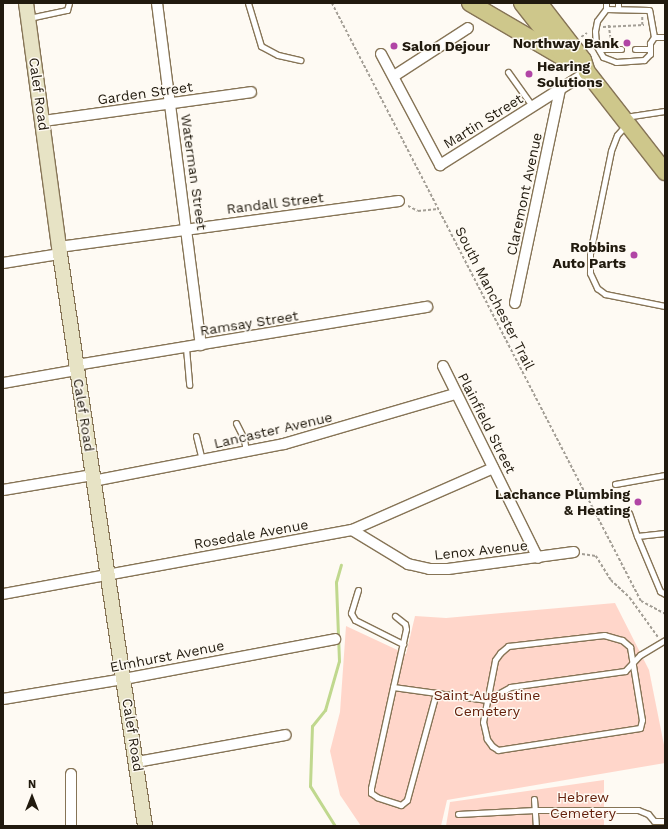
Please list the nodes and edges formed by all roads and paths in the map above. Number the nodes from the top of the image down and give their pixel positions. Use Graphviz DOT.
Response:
graph roads {
  1 [pos="26,3"];
  2 [pos="69,3"];
  3 [pos="157,3"];
  4 [pos="248,3"];
  5 [pos="332,3"];
  6 [pos="470,3"];
  7 [pos="522,3"];
  8 [pos="538,3"];
  9 [pos="606,3"];
  10 [pos="618,3"];
  11 [pos="606,9"];
  12 [pos="618,9"];
  13 [pos="642,16"];
  14 [pos="28,18"];
  15 [pos="609,25"];
  16 [pos="642,25"];
  17 [pos="652,25"];
  18 [pos="603,27"];
  19 [pos="468,28"];
  20 [pos="654,37"];
  21 [pos="665,37"];
  22 [pos="614,41"];
  23 [pos="599,49"];
  24 [pos="621,49"];
  25 [pos="635,49"];
  26 [pos="650,49"];
  27 [pos="381,54"];
  28 [pos="566,59"];
  29 [pos="300,60"];
  30 [pos="508,72"];
  31 [pos="587,72"];
  32 [pos="394,76"];
  33 [pos="560,90"];
  34 [pos="251,92"];
  35 [pos="170,104"];
  36 [pos="533,107"];
  37 [pos="665,111"];
  38 [pos="43,121"];
  39 [pos="624,121"];
  40 [pos="660,158"];
  41 [pos="665,172"];
  42 [pos="399,201"];
  43 [pos="438,209"];
  44 [pos="188,228"];
  45 [pos="60,250"];
  46 [pos="3,263"];
  47 [pos="515,303"];
  48 [pos="665,306"];
  49 [pos="427,307"];
  50 [pos="201,345"];
  51 [pos="186,348"];
  52 [pos="443,366"];
  53 [pos="76,367"];
  54 [pos="3,383"];
  55 [pos="189,385"];
  56 [pos="456,394"];
  57 [pos="236,423"];
  58 [pos="196,436"];
  59 [pos="246,452"];
  60 [pos="202,460"];
  61 [pos="494,468"];
  62 [pos="665,475"];
  63 [pos="93,478"];
  64 [pos="615,484"];
  65 [pos="3,490"];
  66 [pos="629,513"];
  67 [pos="352,530"];
  68 [pos="665,533"];
  69 [pos="637,536"];
  70 [pos="574,552"];
  71 [pos="538,558"];
  72 [pos="109,574"];
  73 [pos="358,590"];
  74 [pos="3,594"];
  75 [pos="665,594"];
  76 [pos="665,614"];
  77 [pos="395,616"];
  78 [pos="335,639"];
  79 [pos="663,641"];
  80 [pos="403,644"];
  81 [pos="633,663"];
  82 [pos="124,679"];
  83 [pos="393,687"];
  84 [pos="436,693"];
  85 [pos="3,699"];
  86 [pos="487,700"];
  87 [pos="286,735"];
  88 [pos="137,762"];
  89 [pos="71,774"];
  90 [pos="534,799"];
  91 [pos="535,810"];
  92 [pos="458,814"];
  93 [pos="665,821"];
  94 [pos="653,824"];
  95 [pos="71,826"];
  96 [pos="145,826"];
  97 [pos="536,826"];
  1 -- 14 [label="main road, Calef Road"];
  2 -- 14 [label="lane"];
  3 -- 35 [label="street, Waterman Street"];
  4 -- 29 [label="lane"];
  5 -- 43 [label="path, South Manchester Trail"];
  6 -- 28 [label="main road"];
  7 -- 28 [label="main road"];
  8 -- 31 [label="main road"];
  9 -- 11 [label="lane"];
  10 -- 12 [label="lane"];
  11 -- 12 [label="lane"];
  11 -- 23 [label="lane"];
  12 -- 17 [label="lane"];
  13 -- 16 [label="path"];
  14 -- 38 [label="main road, Calef Road"];
  15 -- 16 [label="path"];
  15 -- 18 [label="path"];
  15 -- 22 [label="path"];
  16 -- 17 [label="path"];
  17 -- 20 [label="lane"];
  19 -- 32 [label="street"];
  20 -- 21 [label="lane"];
  20 -- 26 [label="lane"];
  23 -- 24 [label="lane"];
  23 -- 26 [label="lane"];
  25 -- 26 [label="lane"];
  27 -- 32 [label="street, Martin Street"];
  28 -- 31 [label="main road"];
  30 -- 36 [label="lane"];
  31 -- 33 [label="street, Martin Street"];
  31 -- 39 [label="main road"];
  32 -- 36 [label="street, Martin Street"];
  33 -- 36 [label="street, Martin Street"];
  33 -- 47 [label="street, Claremont Avenue"];
  34 -- 35 [label="street, Garden Street"];
  35 -- 38 [label="street, Garden Street"];
  35 -- 44 [label="street, Waterman Street"];
  37 -- 39 [label="lane"];
  38 -- 45 [label="main road, Calef Road"];
  39 -- 40 [label="main road"];
  39 -- 48 [label="lane"];
  40 -- 41 [label="main road"];
  42 -- 43 [label="path"];
  42 -- 44 [label="street, Randall Street"];
  43 -- 76 [label="path, South Manchester Trail"];
  44 -- 45 [label="street, Randall Street"];
  44 -- 50 [label="street, Waterman Street"];
  45 -- 46 [label="street, Randall Street"];
  45 -- 53 [label="main road, Calef Road"];
  49 -- 50 [label="street, Ramsay Street"];
  50 -- 51 [label="street, Ramsay Street"];
  51 -- 53 [label="street, Ramsay Street"];
  51 -- 55 [label="lane"];
  52 -- 56 [label="street, Plainfield Street"];
  53 -- 54 [label="street, Ramsay Street"];
  53 -- 63 [label="main road, Calef Road"];
  56 -- 59 [label="street, Lancaster Avenue"];
  56 -- 61 [label="street, Plainfield Street"];
  57 -- 59 [label="lane"];
  58 -- 60 [label="lane"];
  59 -- 60 [label="street, Lancaster Avenue"];
  60 -- 63 [label="street, Lancaster Avenue"];
  61 -- 67 [label="street, Rosedale Avenue"];
  61 -- 71 [label="street, Plainfield Street"];
  62 -- 64 [label="lane"];
  63 -- 65 [label="street, Lancaster Avenue"];
  63 -- 72 [label="main road, Calef Road"];
  66 -- 69 [label="lane"];
  67 -- 71 [label="street, Lenox Avenue"];
  67 -- 72 [label="street, Rosedale Avenue"];
  68 -- 69 [label="lane"];
  69 -- 75 [label="lane"];
  70 -- 71 [label="street, Lenox Avenue"];
  70 -- 79 [label="path"];
  72 -- 74 [label="street, Rosedale Avenue"];
  72 -- 82 [label="main road, Calef Road"];
  73 -- 80 [label="lane"];
  77 -- 80 [label="lane"];
  78 -- 82 [label="street, Elmhurst Avenue"];
  79 -- 81 [label="lane"];
  80 -- 83 [label="lane"];
  81 -- 86 [label="lane"];
  81 -- 86 [label="lane"];
  81 -- 86 [label="lane"];
  82 -- 85 [label="street, Elmhurst Avenue"];
  82 -- 88 [label="main road, Calef Road"];
  83 -- 84 [label="lane"];
  83 -- 84 [label="lane"];
  84 -- 86 [label="lane"];
  87 -- 88 [label="street"];
  88 -- 96 [label="main road, Calef Road"];
  89 -- 95 [label="street"];
  90 -- 91 [label="lane"];
  91 -- 92 [label="lane"];
  91 -- 94 [label="lane"];
  91 -- 97 [label="lane"];
  93 -- 94 [label="lane"];
}
